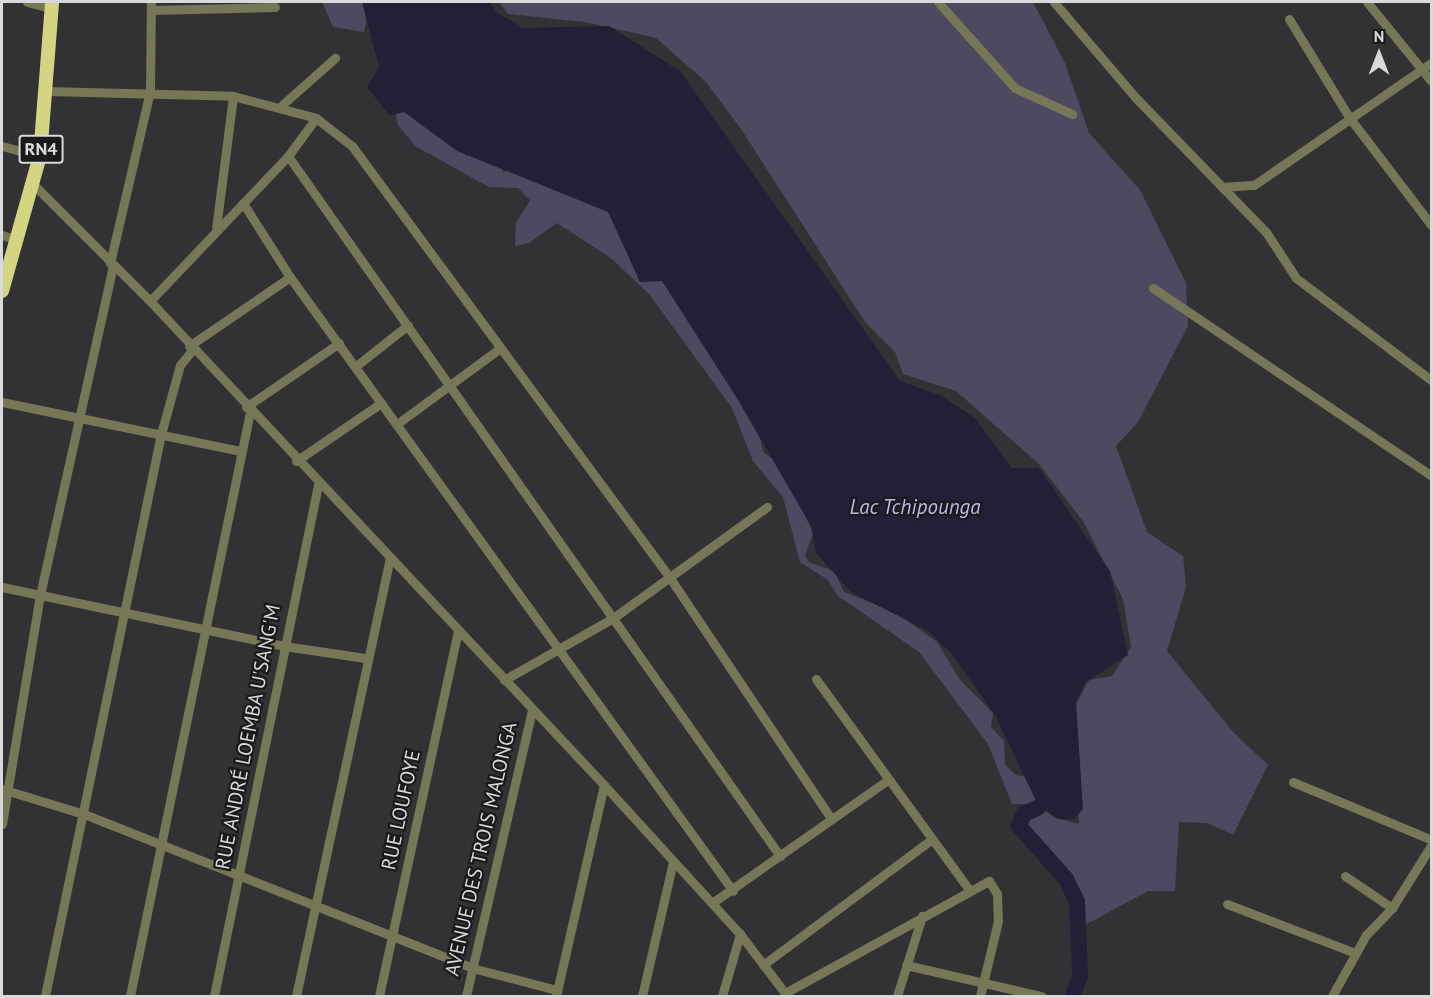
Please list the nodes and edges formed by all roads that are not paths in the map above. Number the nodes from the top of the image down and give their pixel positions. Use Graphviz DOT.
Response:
graph roads {
  1 [pos="27,2"];
  2 [pos="938,2"];
  3 [pos="1054,2"];
  4 [pos="1367,2"];
  5 [pos="52,5"];
  6 [pos="151,6"];
  7 [pos="275,7"];
  8 [pos="1289,19"];
  9 [pos="334,58"];
  10 [pos="1431,62"];
  11 [pos="1421,71"];
  12 [pos="1431,82"];
  13 [pos="47,91"];
  14 [pos="150,91"];
  15 [pos="233,96"];
  16 [pos="282,105"];
  17 [pos="1072,114"];
  18 [pos="1348,117"];
  19 [pos="316,118"];
  20 [pos="2,146"];
  21 [pos="40,156"];
  22 [pos="288,156"];
  23 [pos="35,186"];
  24 [pos="1222,187"];
  25 [pos="243,203"];
  26 [pos="1431,226"];
  27 [pos="216,229"];
  28 [pos="2,235"];
  29 [pos="17,240"];
  30 [pos="111,264"];
  31 [pos="290,277"];
  32 [pos="1153,288"];
  33 [pos="2,291"];
  34 [pos="150,301"];
  35 [pos="408,325"];
  36 [pos="339,343"];
  37 [pos="190,348"];
  38 [pos="500,348"];
  39 [pos="356,366"];
  40 [pos="1431,381"];
  41 [pos="449,384"];
  42 [pos="2,402"];
  43 [pos="381,403"];
  44 [pos="248,410"];
  45 [pos="79,419"];
  46 [pos="397,424"];
  47 [pos="161,434"];
  48 [pos="241,452"];
  49 [pos="296,461"];
  50 [pos="1431,476"];
  51 [pos="318,485"];
  52 [pos="767,507"];
  53 [pos="390,559"];
  54 [pos="670,578"];
  55 [pos="2,587"];
  56 [pos="40,595"];
  57 [pos="124,612"];
  58 [pos="613,618"];
  59 [pos="203,629"];
  60 [pos="458,632"];
  61 [pos="284,646"];
  62 [pos="561,652"];
  63 [pos="365,658"];
  64 [pos="816,679"];
  65 [pos="504,680"];
  66 [pos="532,709"];
  67 [pos="886,782"];
  68 [pos="1293,782"];
  69 [pos="604,785"];
  70 [pos="5,791"];
  71 [pos="84,814"];
  72 [pos="830,818"];
  73 [pos="2,824"];
  74 [pos="931,840"];
  75 [pos="1431,840"];
  76 [pos="161,844"];
  77 [pos="1431,844"];
  78 [pos="780,856"];
  79 [pos="673,862"];
  80 [pos="238,876"];
  81 [pos="1345,876"];
  82 [pos="733,891"];
  83 [pos="970,891"];
  84 [pos="712,903"];
  85 [pos="1227,904"];
  86 [pos="315,906"];
  87 [pos="1392,908"];
  88 [pos="922,916"];
  89 [pos="740,933"];
  90 [pos="392,939"];
  91 [pos="1355,953"];
  92 [pos="763,965"];
  93 [pos="906,965"];
  94 [pos="472,968"];
  95 [pos="983,984"];
  96 [pos="556,993"];
  97 [pos="785,995"];
  98 [pos="45,996"];
  99 [pos="130,996"];
  100 [pos="214,996"];
  101 [pos="296,996"];
  102 [pos="379,996"];
  103 [pos="466,996"];
  104 [pos="642,996"];
  105 [pos="722,996"];
  106 [pos="897,996"];
  107 [pos="980,996"];
  108 [pos="1041,996"];
  109 [pos="1332,996"];
  1 -- 5 [label="street"];
  2 -- 17 [label="street"];
  3 -- 24 [label="street"];
  4 -- 11 [label="street"];
  5 -- 13 [label="highway, RN4"];
  6 -- 7 [label="street"];
  6 -- 14 [label="street"];
  8 -- 18 [label="street"];
  9 -- 16 [label="street"];
  10 -- 11 [label="street"];
  11 -- 12 [label="street"];
  11 -- 18 [label="street"];
  13 -- 14 [label="street"];
  13 -- 21 [label="highway, RN4"];
  14 -- 15 [label="street"];
  14 -- 30 [label="street"];
  15 -- 16 [label="street"];
  15 -- 27 [label="street"];
  16 -- 19 [label="street"];
  18 -- 24 [label="street"];
  18 -- 26 [label="street"];
  19 -- 22 [label="street"];
  19 -- 38 [label="street"];
  20 -- 21 [label="street"];
  21 -- 23 [label="highway, RN4"];
  22 -- 25 [label="street"];
  22 -- 35 [label="street"];
  23 -- 29 [label="highway, RN4"];
  23 -- 30 [label="street"];
  24 -- 40 [label="street"];
  25 -- 27 [label="street"];
  25 -- 31 [label="street"];
  27 -- 34 [label="street"];
  28 -- 29 [label="street"];
  29 -- 33 [label="highway, RN4"];
  30 -- 34 [label="street"];
  30 -- 45 [label="street"];
  31 -- 36 [label="street"];
  31 -- 37 [label="street"];
  32 -- 50 [label="street"];
  34 -- 37 [label="street"];
  35 -- 39 [label="street"];
  35 -- 41 [label="street"];
  36 -- 39 [label="street"];
  36 -- 44 [label="street"];
  37 -- 44 [label="street"];
  37 -- 47 [label="street"];
  38 -- 41 [label="street"];
  38 -- 54 [label="street"];
  39 -- 43 [label="street"];
  41 -- 46 [label="street"];
  41 -- 58 [label="street"];
  42 -- 45 [label="street"];
  43 -- 46 [label="street"];
  43 -- 49 [label="street"];
  44 -- 48 [label="street"];
  44 -- 49 [label="street"];
  45 -- 47 [label="street"];
  45 -- 56 [label="street"];
  46 -- 62 [label="street"];
  47 -- 48 [label="street"];
  47 -- 57 [label="street"];
  48 -- 59 [label="street"];
  49 -- 51 [label="street"];
  51 -- 53 [label="street"];
  51 -- 61 [label="street, RUE ANDRÉ LOEMBA U'SANG'M"];
  52 -- 54 [label="street"];
  53 -- 60 [label="street"];
  53 -- 63 [label="street"];
  54 -- 58 [label="street"];
  54 -- 72 [label="street"];
  55 -- 56 [label="street"];
  56 -- 57 [label="street"];
  56 -- 70 [label="street"];
  57 -- 59 [label="street"];
  57 -- 71 [label="street"];
  58 -- 62 [label="street"];
  58 -- 78 [label="street"];
  59 -- 61 [label="street"];
  59 -- 76 [label="street"];
  60 -- 65 [label="street"];
  60 -- 90 [label="street, RUE LOUFOYE"];
  61 -- 63 [label="street"];
  61 -- 80 [label="street, RUE ANDRÉ LOEMBA U'SANG'M"];
  62 -- 65 [label="street"];
  62 -- 82 [label="street"];
  63 -- 86 [label="street"];
  64 -- 67 [label="street"];
  65 -- 66 [label="street"];
  66 -- 69 [label="street"];
  66 -- 94 [label="street, AVENUE DES TROIS MALONGA"];
  67 -- 72 [label="street"];
  67 -- 74 [label="street"];
  68 -- 75 [label="street"];
  69 -- 79 [label="street"];
  69 -- 96 [label="street"];
  70 -- 71 [label="street"];
  70 -- 73 [label="street"];
  71 -- 76 [label="street"];
  71 -- 98 [label="street"];
  72 -- 78 [label="street"];
  74 -- 83 [label="street"];
  74 -- 92 [label="street"];
  76 -- 80 [label="street"];
  76 -- 99 [label="street"];
  77 -- 87 [label="street"];
  78 -- 82 [label="street"];
  79 -- 84 [label="street"];
  79 -- 104 [label="street"];
  80 -- 86 [label="street"];
  80 -- 100 [label="street, RUE ANDRÉ LOEMBA U'SANG'M"];
  81 -- 87 [label="street"];
  82 -- 84 [label="street"];
  83 -- 88 [label="street"];
  83 -- 95 [label="street"];
  84 -- 89 [label="street"];
  85 -- 91 [label="street"];
  86 -- 90 [label="street"];
  86 -- 101 [label="street"];
  87 -- 91 [label="street"];
  88 -- 93 [label="street"];
  88 -- 97 [label="street"];
  89 -- 92 [label="street"];
  89 -- 105 [label="street"];
  90 -- 94 [label="street"];
  90 -- 102 [label="street, RUE LOUFOYE"];
  91 -- 109 [label="street"];
  92 -- 97 [label="street"];
  93 -- 95 [label="street"];
  93 -- 106 [label="street"];
  94 -- 96 [label="street"];
  94 -- 103 [label="street, AVENUE DES TROIS MALONGA"];
  95 -- 107 [label="street"];
  95 -- 108 [label="street"];
}
